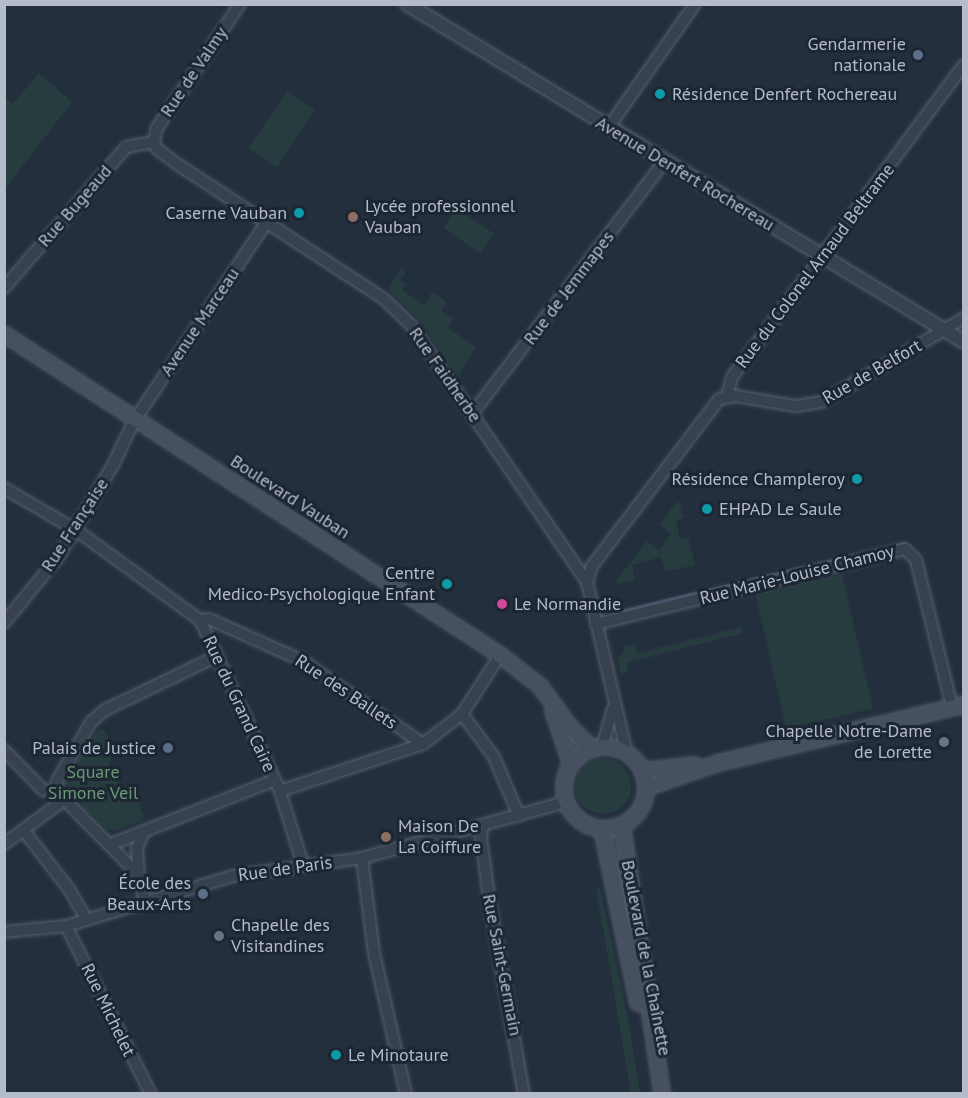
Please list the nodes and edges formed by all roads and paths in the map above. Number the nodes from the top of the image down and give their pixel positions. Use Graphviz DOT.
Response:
graph roads {
  1 [pos="240,4"];
  2 [pos="407,4"];
  3 [pos="695,4"];
  4 [pos="963,65"];
  5 [pos="608,128"];
  6 [pos="154,142"];
  7 [pos="664,162"];
  8 [pos="266,223"];
  9 [pos="821,257"];
  10 [pos="4,288"];
  11 [pos="963,318"];
  12 [pos="944,330"];
  13 [pos="4,334"];
  14 [pos="963,342"];
  15 [pos="727,396"];
  16 [pos="472,414"];
  17 [pos="134,421"];
  18 [pos="4,488"];
  19 [pos="76,530"];
  20 [pos="587,582"];
  21 [pos="6,616"];
  22 [pos="200,620"];
  23 [pos="596,624"];
  24 [pos="500,655"];
  25 [pos="217,656"];
  26 [pos="549,698"];
  27 [pos="614,706"];
  28 [pos="958,706"];
  29 [pos="462,714"];
  30 [pos="423,744"];
  31 [pos="598,748"];
  32 [pos="4,750"];
  33 [pos="627,754"];
  34 [pos="718,763"];
  35 [pos="572,764"];
  36 [pos="642,771"];
  37 [pos="275,780"];
  38 [pos="645,788"];
  39 [pos="280,791"];
  40 [pos="61,796"];
  41 [pos="566,802"];
  42 [pos="519,816"];
  43 [pos="622,825"];
  44 [pos="602,829"];
  45 [pos="24,831"];
  46 [pos="479,831"];
  47 [pos="144,833"];
  48 [pos="4,844"];
  49 [pos="109,845"];
  50 [pos="362,858"];
  51 [pos="303,865"];
  52 [pos="139,880"];
  53 [pos="145,900"];
  54 [pos="86,919"];
  55 [pos="66,926"];
  56 [pos="4,932"];
  57 [pos="151,1094"];
  58 [pos="406,1094"];
  59 [pos="524,1094"];
  60 [pos="655,1094"];
  61 [pos="662,1094"];
  1 -- 6 [label="street, Rue de Valmy"];
  2 -- 5 [label="street, Avenue Denfert Rochereau"];
  3 -- 5 [label="street"];
  4 -- 9 [label="street, Rue du Colonel Arnaud Beltrame"];
  5 -- 7 [label="street, Avenue Denfert Rochereau"];
  6 -- 8 [label="street, Rue Faidherbe"];
  6 -- 10 [label="street, Rue Bugeaud"];
  7 -- 9 [label="street, Avenue Denfert Rochereau"];
  7 -- 16 [label="street, Rue de Jemmapes"];
  8 -- 16 [label="street, Rue Faidherbe"];
  8 -- 17 [label="street, Avenue Marceau"];
  9 -- 12 [label="street, Avenue Denfert Rochereau"];
  9 -- 15 [label="street, Rue du Colonel Arnaud Beltrame"];
  11 -- 12 [label="street, Rue de Belfort"];
  12 -- 14 [label="street, Avenue Denfert Rochereau"];
  12 -- 15 [label="street, Rue de Belfort"];
  13 -- 17 [label="main road, Boulevard Vauban"];
  15 -- 20 [label="street, Rue du Colonel Arnaud Beltrame"];
  16 -- 20 [label="street, Rue Faidherbe"];
  17 -- 19 [label="street, Rue Française"];
  17 -- 24 [label="main road, Boulevard Vauban"];
  18 -- 19 [label="street, Rue du Grand Caire"];
  19 -- 21 [label="street, Rue Française"];
  19 -- 22 [label="street, Rue du Grand Caire"];
  20 -- 23 [label="street, Rue Faidherbe"];
  22 -- 25 [label="street, Rue du Grand Caire"];
  22 -- 30 [label="street, Rue des Ballets"];
  23 -- 27 [label="street, Rue Faidherbe"];
  23 -- 28 [label="street, Rue Marie-Louise Chamoy"];
  24 -- 26 [label="main road, Boulevard Vauban"];
  24 -- 29 [label="street"];
  25 -- 37 [label="street, Rue du Grand Caire"];
  25 -- 40 [label="street"];
  26 -- 31 [label="main road, Boulevard Vauban"];
  26 -- 35 [label="main road, Boulevard Vauban"];
  27 -- 31 [label="street, Rue Faidherbe"];
  27 -- 33 [label="street, Rue Faidherbe"];
  28 -- 34 [label="main road"];
  29 -- 30 [label="street"];
  29 -- 42 [label="street"];
  30 -- 39 [label="street"];
  31 -- 33 [label="main road"];
  31 -- 35 [label="main road"];
  32 -- 40 [label="street"];
  33 -- 36 [label="main road"];
  34 -- 36 [label="main road"];
  34 -- 38 [label="main road"];
  35 -- 41 [label="main road"];
  36 -- 38 [label="main road"];
  37 -- 39 [label="street, Rue du Grand Caire"];
  37 -- 47 [label="street"];
  38 -- 43 [label="main road"];
  39 -- 51 [label="street, Rue du Grand Caire"];
  40 -- 45 [label="street"];
  40 -- 49 [label="street"];
  41 -- 42 [label="street, Rue de Paris"];
  41 -- 44 [label="main road"];
  42 -- 46 [label="street, Rue de Paris"];
  43 -- 44 [label="main road"];
  43 -- 61 [label="main road"];
  44 -- 60 [label="main road, Boulevard de la Chaînette"];
  45 -- 48 [label="street"];
  45 -- 54 [label="street"];
  46 -- 50 [label="street, Rue de Paris"];
  46 -- 59 [label="street, Rue Saint-Germain"];
  47 -- 49 [label="street"];
  47 -- 52 [label="street"];
  49 -- 52 [label="street"];
  50 -- 51 [label="street, Rue de Paris"];
  50 -- 58 [label="street"];
  51 -- 53 [label="street, Rue de Paris"];
  52 -- 53 [label="street"];
  53 -- 54 [label="street, Rue de Paris"];
  54 -- 55 [label="street, Rue de Paris"];
  55 -- 56 [label="street, Rue de Paris"];
  55 -- 57 [label="street, Rue Michelet"];
}
